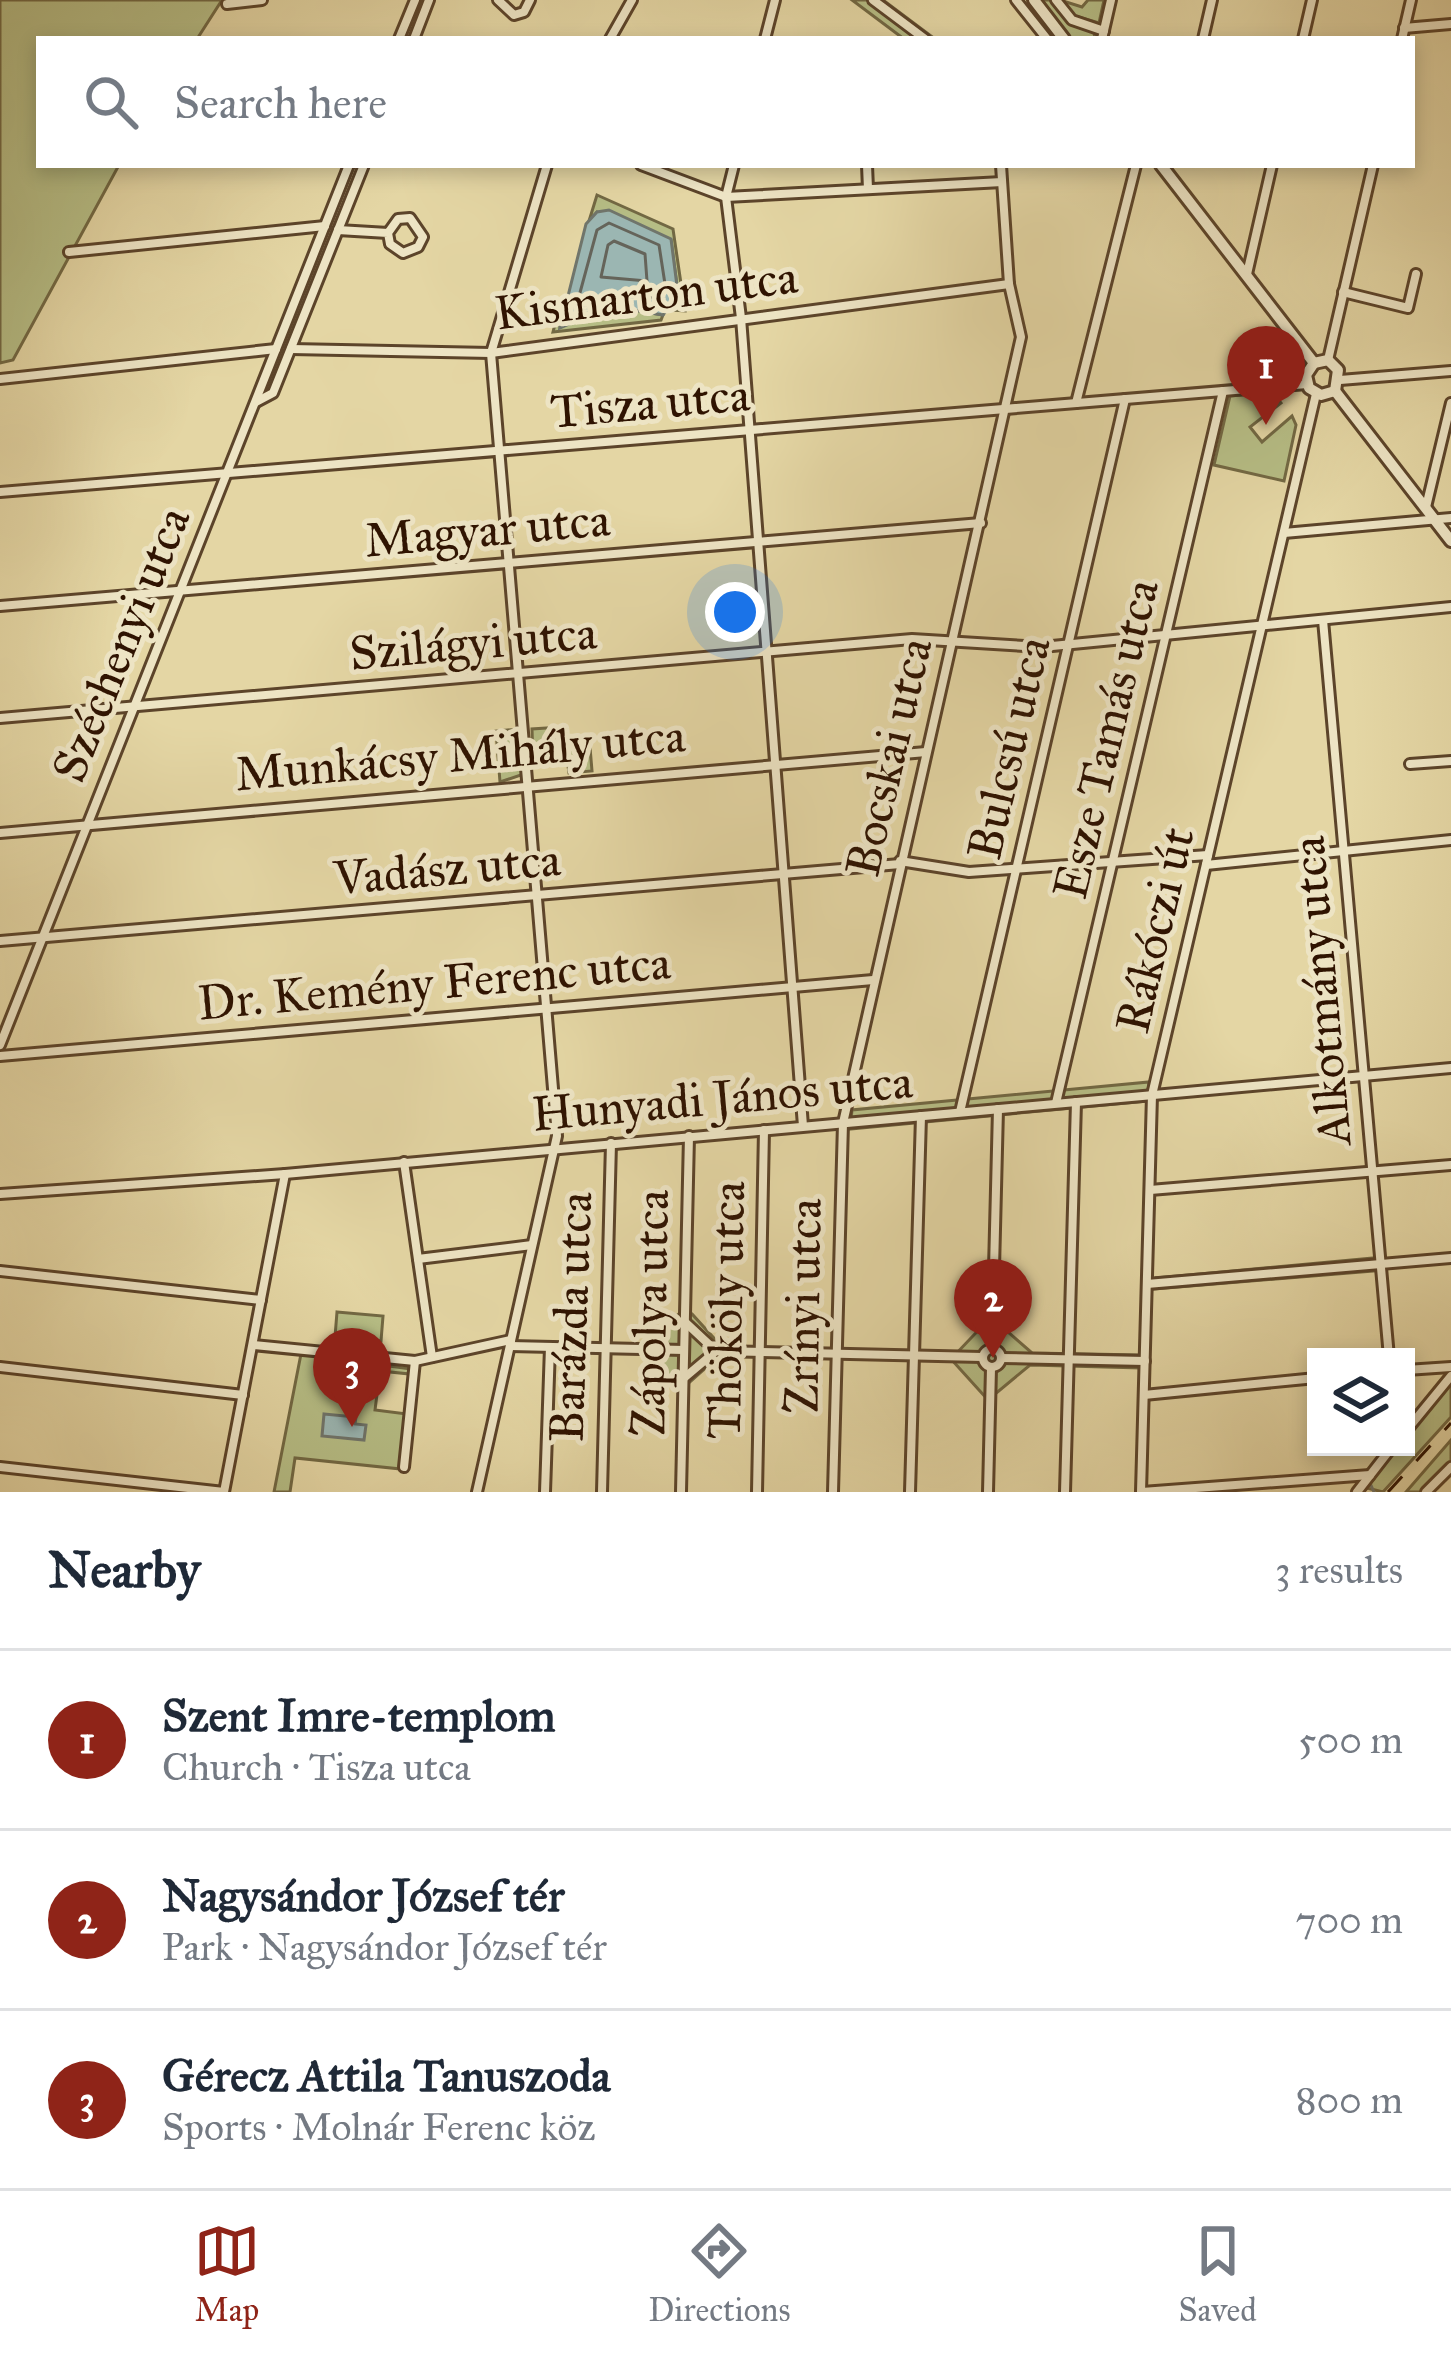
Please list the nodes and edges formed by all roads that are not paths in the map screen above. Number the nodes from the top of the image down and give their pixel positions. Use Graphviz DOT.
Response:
graph roads {
  1 [pos="262,0"];
  2 [pos="415,0"];
  3 [pos="429,0"];
  4 [pos="498,0"];
  5 [pos="530,0"];
  6 [pos="632,0"];
  7 [pos="775,0"];
  8 [pos="873,0"];
  9 [pos="1016,0"];
  10 [pos="1034,0"];
  11 [pos="1056,0"];
  12 [pos="1111,0"];
  13 [pos="1212,0"];
  14 [pos="1312,0"];
  15 [pos="1411,0"];
  16 [pos="227,4"];
  17 [pos="1451,24"];
  18 [pos="1405,28"];
  19 [pos="1102,35"];
  20 [pos="400,36"];
  21 [pos="415,36"];
  22 [pos="612,36"];
  23 [pos="766,36"];
  24 [pos="921,36"];
  25 [pos="1045,36"];
  26 [pos="1062,36"];
  27 [pos="1204,36"];
  28 [pos="1304,36"];
  29 [pos="1403,36"];
  30 [pos="348,168"];
  31 [pos="363,168"];
  32 [pos="546,168"];
  33 [pos="649,168"];
  34 [pos="733,168"];
  35 [pos="867,168"];
  36 [pos="1000,168"];
  37 [pos="1135,168"];
  38 [pos="1272,168"];
  39 [pos="1372,168"];
  40 [pos="1171,171"];
  41 [pos="1002,182"];
  42 [pos="868,189"];
  43 [pos="726,197"];
  44 [pos="325,226"];
  45 [pos="338,230"];
  46 [pos="388,233"];
  47 [pos="69,252"];
  48 [pos="1246,274"];
  49 [pos="1417,274"];
  50 [pos="1009,284"];
  51 [pos="1343,292"];
  52 [pos="741,318"];
  53 [pos="276,349"];
  54 [pos="291,349"];
  55 [pos="491,353"];
  56 [pos="1321,362"];
  57 [pos="1451,370"];
  58 [pos="0,379"];
  59 [pos="1338,386"];
  60 [pos="1311,389"];
  61 [pos="1223,391"];
  62 [pos="1125,399"];
  63 [pos="255,403"];
  64 [pos="1076,404"];
  65 [pos="1451,404"];
  66 [pos="1006,409"];
  67 [pos="1448,425"];
  68 [pos="747,430"];
  69 [pos="500,451"];
  70 [pos="226,473"];
  71 [pos="0,492"];
  72 [pos="1426,508"];
  73 [pos="1451,518"];
  74 [pos="1434,519"];
  75 [pos="981,523"];
  76 [pos="1284,533"];
  77 [pos="1451,541"];
  78 [pos="756,542"];
  79 [pos="512,562"];
  80 [pos="181,591"];
  81 [pos="0,606"];
  82 [pos="1451,607"];
  83 [pos="1323,620"];
  84 [pos="1262,626"];
  85 [pos="1167,632"];
  86 [pos="952,641"];
  87 [pos="1068,645"];
  88 [pos="765,653"];
  89 [pos="520,674"];
  90 [pos="134,706"];
  91 [pos="0,718"];
  92 [pos="926,752"];
  93 [pos="1451,761"];
  94 [pos="774,763"];
  95 [pos="1410,764"];
  96 [pos="529,783"];
  97 [pos="88,824"];
  98 [pos="0,833"];
  99 [pos="1451,840"];
  100 [pos="1344,850"];
  101 [pos="1207,860"];
  102 [pos="900,862"];
  103 [pos="1112,862"];
  104 [pos="1016,870"];
  105 [pos="783,874"];
  106 [pos="536,896"];
  107 [pos="42,940"];
  108 [pos="0,941"];
  109 [pos="873,980"];
  110 [pos="792,987"];
  111 [pos="544,1009"];
  112 [pos="0,1045"];
  113 [pos="0,1056"];
  114 [pos="1451,1068"];
  115 [pos="1364,1076"];
  116 [pos="1152,1095"];
  117 [pos="1076,1102"];
  118 [pos="1056,1103"];
  119 [pos="998,1108"];
  120 [pos="960,1112"];
  121 [pos="921,1115"];
  122 [pos="843,1123"];
  123 [pos="803,1126"];
  124 [pos="764,1130"];
  125 [pos="689,1136"];
  126 [pos="611,1144"];
  127 [pos="554,1149"];
  128 [pos="404,1162"];
  129 [pos="1451,1166"];
  130 [pos="1372,1172"];
  131 [pos="285,1174"];
  132 [pos="1150,1190"];
  133 [pos="0,1194"];
  134 [pos="532,1245"];
  135 [pos="418,1258"];
  136 [pos="1451,1258"];
  137 [pos="1381,1264"];
  138 [pos="0,1271"];
  139 [pos="1147,1284"];
  140 [pos="261,1300"];
  141 [pos="685,1322"];
  142 [pos="510,1343"];
  143 [pos="253,1345"];
  144 [pos="550,1347"];
  145 [pos="605,1348"];
  146 [pos="1388,1348"];
  147 [pos="992,1349"];
  148 [pos="684,1350"];
  149 [pos="716,1351"];
  150 [pos="760,1352"];
  151 [pos="837,1354"];
  152 [pos="914,1355"];
  153 [pos="432,1357"];
  154 [pos="982,1357"];
  155 [pos="1001,1358"];
  156 [pos="1069,1359"];
  157 [pos="415,1361"];
  158 [pos="1145,1361"];
  159 [pos="0,1366"];
  160 [pos="1451,1366"];
  161 [pos="992,1368"];
  162 [pos="1415,1369"];
  163 [pos="1451,1376"];
  164 [pos="683,1379"];
  165 [pos="1307,1379"];
  166 [pos="243,1395"];
  167 [pos="1144,1395"];
  168 [pos="1415,1420"];
  169 [pos="1385,1456"];
  170 [pos="404,1466"];
  171 [pos="0,1467"];
  172 [pos="1451,1467"];
  173 [pos="1370,1475"];
  174 [pos="1438,1487"];
  175 [pos="224,1492"];
  176 [pos="477,1492"];
  177 [pos="545,1492"];
  178 [pos="602,1492"];
  179 [pos="681,1492"];
  180 [pos="757,1492"];
  181 [pos="833,1492"];
  182 [pos="910,1492"];
  183 [pos="988,1492"];
  184 [pos="1065,1492"];
  185 [pos="1142,1492"];
  186 [pos="1357,1492"];
  187 [pos="1426,1492"];
  1 -- 16 [label="street"];
  2 -- 20 [label="street"];
  3 -- 21 [label="street"];
  4 -- 5 [label="street"];
  6 -- 22 [label="street"];
  7 -- 23 [label="street"];
  8 -- 24 [label="street"];
  9 -- 25 [label="street"];
  10 -- 26 [label="street"];
  11 -- 19 [label="street"];
  12 -- 19 [label="street"];
  13 -- 27 [label="street"];
  14 -- 28 [label="street"];
  15 -- 18 [label="street"];
  17 -- 18 [label="street"];
  18 -- 29 [label="street"];
  30 -- 44 [label="street, Széchenyi utca"];
  31 -- 45 [label="street, Széchenyi utca"];
  32 -- 55 [label="street"];
  33 -- 43 [label="street"];
  34 -- 43 [label="street"];
  35 -- 42 [label="street"];
  36 -- 41 [label="street, Bocskai utca"];
  37 -- 64 [label="street"];
  38 -- 48 [label="street"];
  39 -- 51 [label="street"];
  40 -- 48 [label="street"];
  41 -- 42 [label="street"];
  41 -- 50 [label="street, Bocskai utca"];
  42 -- 43 [label="street"];
  43 -- 52 [label="street"];
  44 -- 47 [label="street"];
  44 -- 53 [label="street, Széchenyi utca"];
  45 -- 46 [label="street"];
  45 -- 54 [label="street, Széchenyi utca"];
  46 -- 46 [label="street"];
  48 -- 56 [label="street"];
  49 -- 51 [label="street"];
  50 -- 52 [label="street, Kismarton utca"];
  50 -- 66 [label="street, Bocskai utca"];
  51 -- 56 [label="street"];
  52 -- 55 [label="street, Kismarton utca"];
  52 -- 68 [label="street"];
  53 -- 58 [label="street"];
  53 -- 63 [label="street, Széchenyi utca"];
  54 -- 55 [label="street, Kismarton utca"];
  54 -- 63 [label="street, Széchenyi utca"];
  55 -- 69 [label="street"];
  56 -- 59 [label="street"];
  56 -- 60 [label="street"];
  57 -- 59 [label="street"];
  59 -- 60 [label="street"];
  59 -- 72 [label="street"];
  60 -- 61 [label="street, Tisza utca"];
  60 -- 76 [label="street, Rákóczi út"];
  61 -- 62 [label="street, Tisza utca"];
  61 -- 85 [label="street, Esze Tamás utca"];
  62 -- 64 [label="street, Tisza utca"];
  62 -- 87 [label="street, Bulcsú utca"];
  63 -- 70 [label="street, Széchenyi utca"];
  64 -- 66 [label="street, Tisza utca"];
  65 -- 67 [label="street"];
  66 -- 68 [label="street, Tisza utca"];
  66 -- 75 [label="street, Bocskai utca"];
  67 -- 72 [label="street"];
  68 -- 69 [label="street, Tisza utca"];
  68 -- 78 [label="street"];
  69 -- 70 [label="street, Tisza utca"];
  69 -- 79 [label="street"];
  70 -- 71 [label="street, Tisza utca"];
  70 -- 80 [label="street, Széchenyi utca"];
  72 -- 74 [label="street"];
  73 -- 74 [label="street"];
  74 -- 76 [label="street"];
  74 -- 77 [label="street"];
  75 -- 78 [label="street, Magyar utca"];
  75 -- 86 [label="street, Bocskai utca"];
  76 -- 84 [label="street, Rákóczi út"];
  78 -- 79 [label="street, Magyar utca"];
  78 -- 88 [label="street"];
  79 -- 80 [label="street, Magyar utca"];
  79 -- 89 [label="street"];
  80 -- 81 [label="street, Magyar utca"];
  80 -- 90 [label="street, Széchenyi utca"];
  82 -- 83 [label="street, Szilágyi utca"];
  83 -- 84 [label="street, Szilágyi utca"];
  83 -- 100 [label="street, Alkotmány utca"];
  84 -- 85 [label="street, Szilágyi utca"];
  84 -- 101 [label="street, Rákóczi út"];
  85 -- 87 [label="street, Szilágyi utca"];
  85 -- 103 [label="street, Esze Tamás utca"];
  86 -- 87 [label="street, Szilágyi utca"];
  86 -- 88 [label="street, Szilágyi utca"];
  86 -- 92 [label="street, Bocskai utca"];
  87 -- 104 [label="street, Bulcsú utca"];
  88 -- 89 [label="street, Szilágyi utca"];
  88 -- 94 [label="street"];
  89 -- 90 [label="street, Szilágyi utca"];
  89 -- 96 [label="street"];
  90 -- 91 [label="street, Szilágyi utca"];
  90 -- 97 [label="street, Széchenyi utca"];
  92 -- 94 [label="street, Munkácsy Mihály utca"];
  92 -- 102 [label="street, Bocskai utca"];
  93 -- 95 [label="street"];
  94 -- 96 [label="street, Munkácsy Mihály utca"];
  94 -- 105 [label="street"];
  96 -- 97 [label="street, Munkácsy Mihály utca"];
  96 -- 106 [label="street"];
  97 -- 98 [label="street, Munkácsy Mihály utca"];
  97 -- 107 [label="street, Széchenyi utca"];
  99 -- 100 [label="street, Vadász utca"];
  100 -- 101 [label="street, Vadász utca"];
  100 -- 115 [label="street, Alkotmány utca"];
  101 -- 103 [label="street, Vadász utca"];
  101 -- 116 [label="street, Rákóczi út"];
  102 -- 104 [label="street, Vadász utca"];
  102 -- 105 [label="street, Vadász utca"];
  102 -- 109 [label="street, Bocskai utca"];
  103 -- 104 [label="street, Vadász utca"];
  103 -- 118 [label="street, Esze Tamás utca"];
  104 -- 120 [label="street, Bulcsú utca"];
  105 -- 106 [label="street, Vadász utca"];
  105 -- 110 [label="street"];
  106 -- 107 [label="street, Vadász utca"];
  106 -- 111 [label="street"];
  107 -- 108 [label="street, Vadász utca"];
  107 -- 112 [label="street, Széchenyi utca"];
  109 -- 110 [label="street, Dr. Kemény Ferenc utca"];
  109 -- 122 [label="street, Bocskai utca"];
  110 -- 111 [label="street, Dr. Kemény Ferenc utca"];
  110 -- 123 [label="street"];
  111 -- 113 [label="street, Dr. Kemény Ferenc utca"];
  111 -- 127 [label="street"];
  114 -- 115 [label="street, Hunyadi János utca"];
  115 -- 116 [label="street, Hunyadi János utca"];
  115 -- 130 [label="street, Alkotmány utca"];
  116 -- 117 [label="street, Hunyadi János utca"];
  116 -- 132 [label="street, Rákóczi út"];
  117 -- 118 [label="street, Hunyadi János utca"];
  117 -- 156 [label="street"];
  118 -- 119 [label="street, Hunyadi János utca"];
  119 -- 120 [label="street, Hunyadi János utca"];
  119 -- 147 [label="street"];
  120 -- 121 [label="street, Hunyadi János utca"];
  121 -- 122 [label="street, Hunyadi János utca"];
  121 -- 152 [label="street"];
  122 -- 123 [label="street, Hunyadi János utca"];
  122 -- 151 [label="street, Zrínyi utca"];
  123 -- 124 [label="street, Hunyadi János utca"];
  124 -- 125 [label="street, Hunyadi János utca"];
  124 -- 150 [label="street, Thököly utca"];
  125 -- 126 [label="street, Hunyadi János utca"];
  125 -- 141 [label="street, Zápolya utca"];
  126 -- 127 [label="street, Hunyadi János utca"];
  126 -- 145 [label="street, Barázda utca"];
  127 -- 128 [label="street, Hunyadi János utca"];
  127 -- 134 [label="street"];
  128 -- 131 [label="street, Hunyadi János utca"];
  128 -- 135 [label="street"];
  129 -- 130 [label="street"];
  130 -- 132 [label="street"];
  130 -- 137 [label="street, Alkotmány utca"];
  131 -- 133 [label="street, Hunyadi János utca"];
  131 -- 140 [label="street"];
  132 -- 139 [label="street, Rákóczi út"];
  134 -- 135 [label="street"];
  134 -- 142 [label="street"];
  135 -- 153 [label="street"];
  136 -- 137 [label="street"];
  137 -- 139 [label="street"];
  137 -- 146 [label="street, Alkotmány utca"];
  138 -- 140 [label="street"];
  139 -- 158 [label="street, Rákóczi út"];
  140 -- 143 [label="street"];
  141 -- 148 [label="street, Zápolya utca"];
  141 -- 149 [label="street"];
  142 -- 144 [label="street"];
  142 -- 153 [label="street"];
  142 -- 176 [label="street"];
  143 -- 157 [label="street"];
  143 -- 166 [label="street"];
  144 -- 145 [label="street"];
  144 -- 177 [label="street"];
  145 -- 148 [label="street"];
  145 -- 178 [label="street, Barázda utca"];
  147 -- 154 [label="street"];
  147 -- 155 [label="street"];
  148 -- 164 [label="street, Zápolya utca"];
  149 -- 150 [label="street"];
  149 -- 164 [label="street"];
  150 -- 151 [label="street"];
  150 -- 180 [label="street, Thököly utca"];
  151 -- 152 [label="street"];
  151 -- 181 [label="street, Zrínyi utca"];
  152 -- 154 [label="street"];
  152 -- 182 [label="street"];
  153 -- 157 [label="street"];
  154 -- 161 [label="street"];
  155 -- 156 [label="street"];
  155 -- 161 [label="street"];
  156 -- 158 [label="street"];
  156 -- 184 [label="street"];
  157 -- 170 [label="street"];
  158 -- 167 [label="street, Rákóczi út"];
  159 -- 166 [label="street"];
  160 -- 162 [label="street"];
  161 -- 183 [label="street"];
  163 -- 168 [label="street"];
  164 -- 179 [label="street, Zápolya utca"];
  165 -- 167 [label="street"];
  166 -- 175 [label="street"];
  167 -- 185 [label="street, Rákóczi út"];
  169 -- 173 [label="street"];
  171 -- 175 [label="street"];
  172 -- 174 [label="street"];
  173 -- 185 [label="street"];
  173 -- 186 [label="street"];
  174 -- 187 [label="street"];
}
